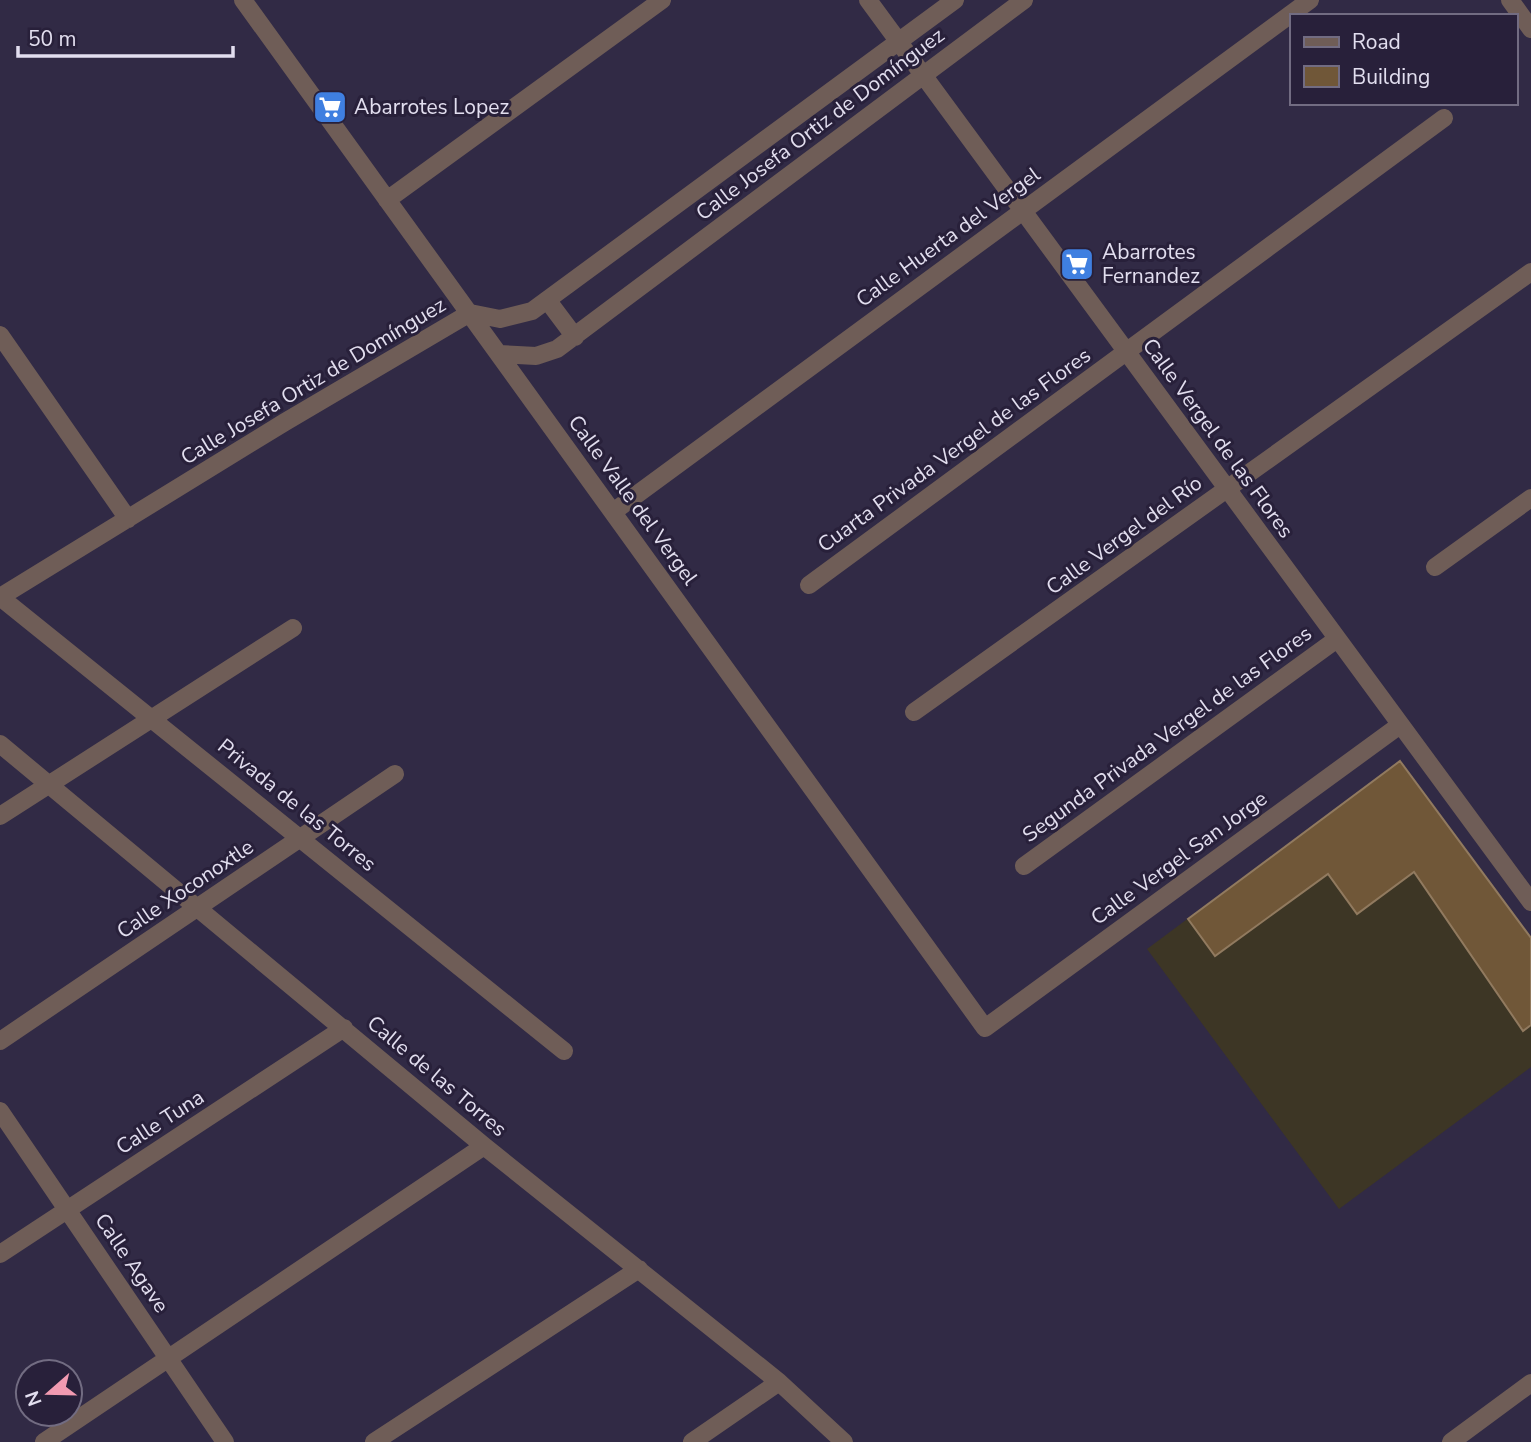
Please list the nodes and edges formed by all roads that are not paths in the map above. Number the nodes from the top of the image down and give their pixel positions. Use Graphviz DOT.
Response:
graph roads {
  1 [pos="243,0"];
  2 [pos="662,0"];
  3 [pos="868,0"];
  4 [pos="955,0"];
  5 [pos="1024,0"];
  6 [pos="1310,0"];
  7 [pos="1510,0"];
  8 [pos="1291,14"];
  9 [pos="1290,15"];
  10 [pos="1531,29"];
  11 [pos="898,42"];
  12 [pos="922,75"];
  13 [pos="1444,118"];
  14 [pos="387,200"];
  15 [pos="1023,211"];
  16 [pos="1531,272"];
  17 [pos="548,300"];
  18 [pos="470,313"];
  19 [pos="0,335"];
  20 [pos="575,337"];
  21 [pos="1126,351"];
  22 [pos="499,355"];
  23 [pos="1227,489"];
  24 [pos="1531,498"];
  25 [pos="613,512"];
  26 [pos="128,519"];
  27 [pos="1435,567"];
  28 [pos="809,585"];
  29 [pos="0,597"];
  30 [pos="293,628"];
  31 [pos="1337,639"];
  32 [pos="914,712"];
  33 [pos="153,718"];
  34 [pos="1400,724"];
  35 [pos="0,744"];
  36 [pos="395,774"];
  37 [pos="50,784"];
  38 [pos="0,816"];
  39 [pos="302,839"];
  40 [pos="1024,866"];
  41 [pos="1531,902"];
  42 [pos="197,908"];
  43 [pos="344,1028"];
  44 [pos="985,1028"];
  45 [pos="0,1041"];
  46 [pos="564,1051"];
  47 [pos="0,1111"];
  48 [pos="484,1146"];
  49 [pos="68,1209"];
  50 [pos="0,1254"];
  51 [pos="639,1269"];
  52 [pos="170,1359"];
  53 [pos="779,1382"];
  54 [pos="1531,1382"];
  55 [pos="44,1442"];
  56 [pos="225,1442"];
  57 [pos="374,1442"];
  58 [pos="692,1442"];
  59 [pos="844,1442"];
  60 [pos="1451,1442"];
  1 -- 14 [label="street, Calle Valle del Vergel"];
  2 -- 14 [label="street"];
  3 -- 11 [label="street, Calle Vergel de las Flores"];
  4 -- 11 [label="street, Calle Josefa Ortiz de Domínguez"];
  5 -- 12 [label="street, Calle Josefa Ortiz de Domínguez"];
  6 -- 8 [label="street, Calle Huerta del Vergel"];
  7 -- 10 [label="street"];
  9 -- 15 [label="street, Calle Huerta del Vergel"];
  11 -- 12 [label="street, Calle Vergel de las Flores"];
  11 -- 17 [label="street, Calle Josefa Ortiz de Domínguez"];
  12 -- 15 [label="street, Calle Vergel de las Flores"];
  12 -- 20 [label="street, Calle Josefa Ortiz de Domínguez"];
  13 -- 21 [label="street, Cuarta Privada Vergel de las Flores"];
  14 -- 18 [label="street, Calle Valle del Vergel"];
  15 -- 21 [label="street, Calle Vergel de las Flores"];
  15 -- 25 [label="street, Calle Huerta del Vergel"];
  16 -- 23 [label="street, Calle Vergel del Río"];
  17 -- 18 [label="street, Calle Josefa Ortiz de Domínguez"];
  17 -- 20 [label="street"];
  18 -- 22 [label="street, Calle Valle del Vergel"];
  18 -- 26 [label="street, Calle Josefa Ortiz de Domínguez"];
  19 -- 26 [label="street"];
  20 -- 22 [label="street, Calle Josefa Ortiz de Domínguez"];
  21 -- 23 [label="street, Calle Vergel de las Flores"];
  21 -- 28 [label="street, Cuarta Privada Vergel de las Flores"];
  22 -- 25 [label="street, Calle Valle del Vergel"];
  23 -- 31 [label="street, Calle Vergel de las Flores"];
  23 -- 32 [label="street, Calle Vergel del Río"];
  24 -- 27 [label="street"];
  25 -- 44 [label="street, Calle Valle del Vergel"];
  26 -- 29 [label="street, Calle Josefa Ortiz de Domínguez"];
  29 -- 33 [label="street, Privada de las Torres"];
  30 -- 33 [label="street"];
  31 -- 34 [label="street, Calle Vergel de las Flores"];
  31 -- 40 [label="street, Segunda Privada Vergel de las Flores"];
  33 -- 37 [label="street"];
  33 -- 39 [label="street, Privada de las Torres"];
  34 -- 41 [label="street, Calle Vergel de las Flores"];
  34 -- 44 [label="street, Calle Vergel San Jorge"];
  35 -- 37 [label="street, Calle de las Torres"];
  36 -- 39 [label="street, Calle Xoconoxtle"];
  37 -- 38 [label="street"];
  37 -- 42 [label="street, Calle de las Torres"];
  39 -- 42 [label="street, Calle Xoconoxtle"];
  39 -- 46 [label="street, Privada de las Torres"];
  42 -- 43 [label="street, Calle de las Torres"];
  42 -- 45 [label="street, Calle Xoconoxtle"];
  43 -- 48 [label="street, Calle de las Torres"];
  43 -- 49 [label="street, Calle Tuna"];
  47 -- 49 [label="street, Calle Agave"];
  48 -- 51 [label="street, Calle de las Torres"];
  48 -- 52 [label="street"];
  49 -- 50 [label="street, Calle Tuna"];
  49 -- 52 [label="street, Calle Agave"];
  51 -- 53 [label="street, Calle de las Torres"];
  51 -- 57 [label="street"];
  52 -- 55 [label="street"];
  52 -- 56 [label="street, Calle Agave"];
  53 -- 58 [label="street"];
  53 -- 59 [label="street, Calle de las Torres"];
  54 -- 60 [label="street"];
}
